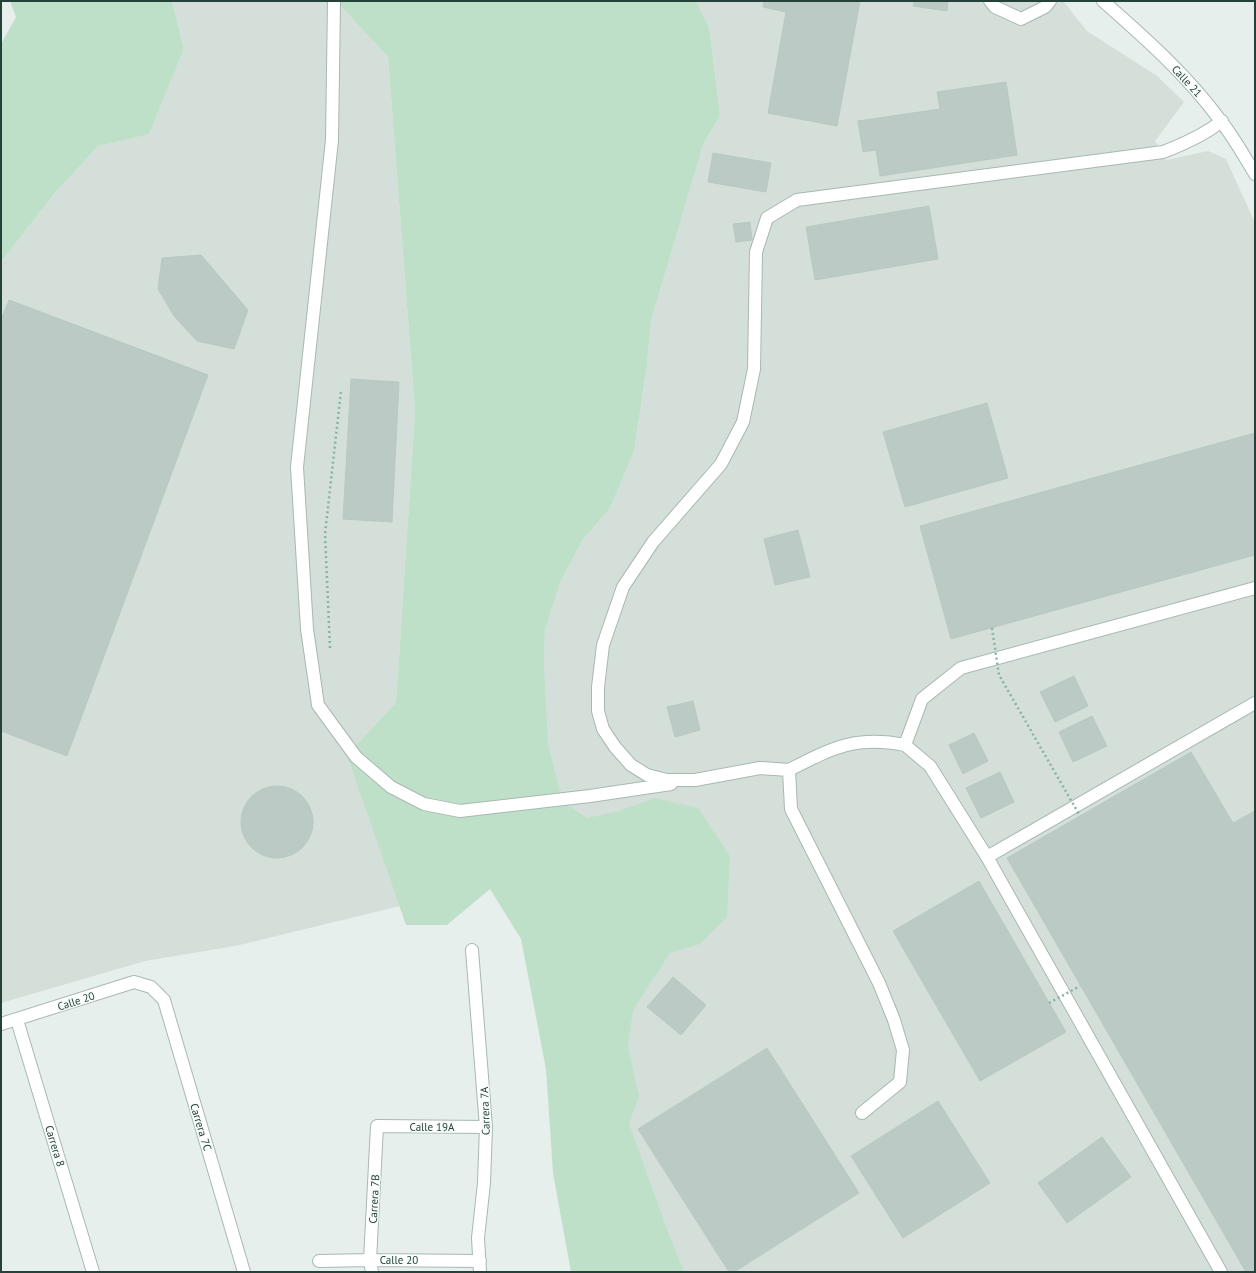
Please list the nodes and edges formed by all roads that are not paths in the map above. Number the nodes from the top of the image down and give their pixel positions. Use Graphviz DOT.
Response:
graph roads {
  1 [pos="334,1"];
  2 [pos="990,1"];
  3 [pos="1050,1"];
  4 [pos="1103,1"];
  5 [pos="1222,121"];
  6 [pos="1255,174"];
  7 [pos="1255,588"];
  8 [pos="1255,703"];
  9 [pos="905,745"];
  10 [pos="789,770"];
  11 [pos="695,780"];
  12 [pos="987,857"];
  13 [pos="472,950"];
  14 [pos="151,987"];
  15 [pos="17,1020"];
  16 [pos="1,1024"];
  17 [pos="862,1113"];
  18 [pos="377,1126"];
  19 [pos="486,1127"];
  20 [pos="370,1260"];
  21 [pos="319,1261"];
  22 [pos="480,1266"];
  23 [pos="93,1272"];
  24 [pos="244,1272"];
  25 [pos="372,1272"];
  26 [pos="1221,1272"];
  1 -- 11 [label="street"];
  2 -- 3 [label="street"];
  4 -- 5 [label="street, Calle 21"];
  5 -- 6 [label="street, Calle 21"];
  5 -- 11 [label="street"];
  7 -- 9 [label="street"];
  8 -- 12 [label="street"];
  9 -- 10 [label="street"];
  9 -- 12 [label="street"];
  10 -- 11 [label="street"];
  10 -- 17 [label="street"];
  12 -- 26 [label="street"];
  13 -- 19 [label="street, Carrera 7A"];
  14 -- 15 [label="street, Calle 20"];
  14 -- 24 [label="street, Carrera 7C"];
  15 -- 16 [label="street, Calle 20"];
  15 -- 23 [label="street, Carrera 8"];
  18 -- 19 [label="street, Calle 19A"];
  18 -- 20 [label="street, Carrera 7B"];
  19 -- 22 [label="street, Carrera 7A"];
  20 -- 21 [label="street, Calle 20"];
  20 -- 22 [label="street, Calle 20"];
  20 -- 25 [label="street, Carrera 7B"];
}
